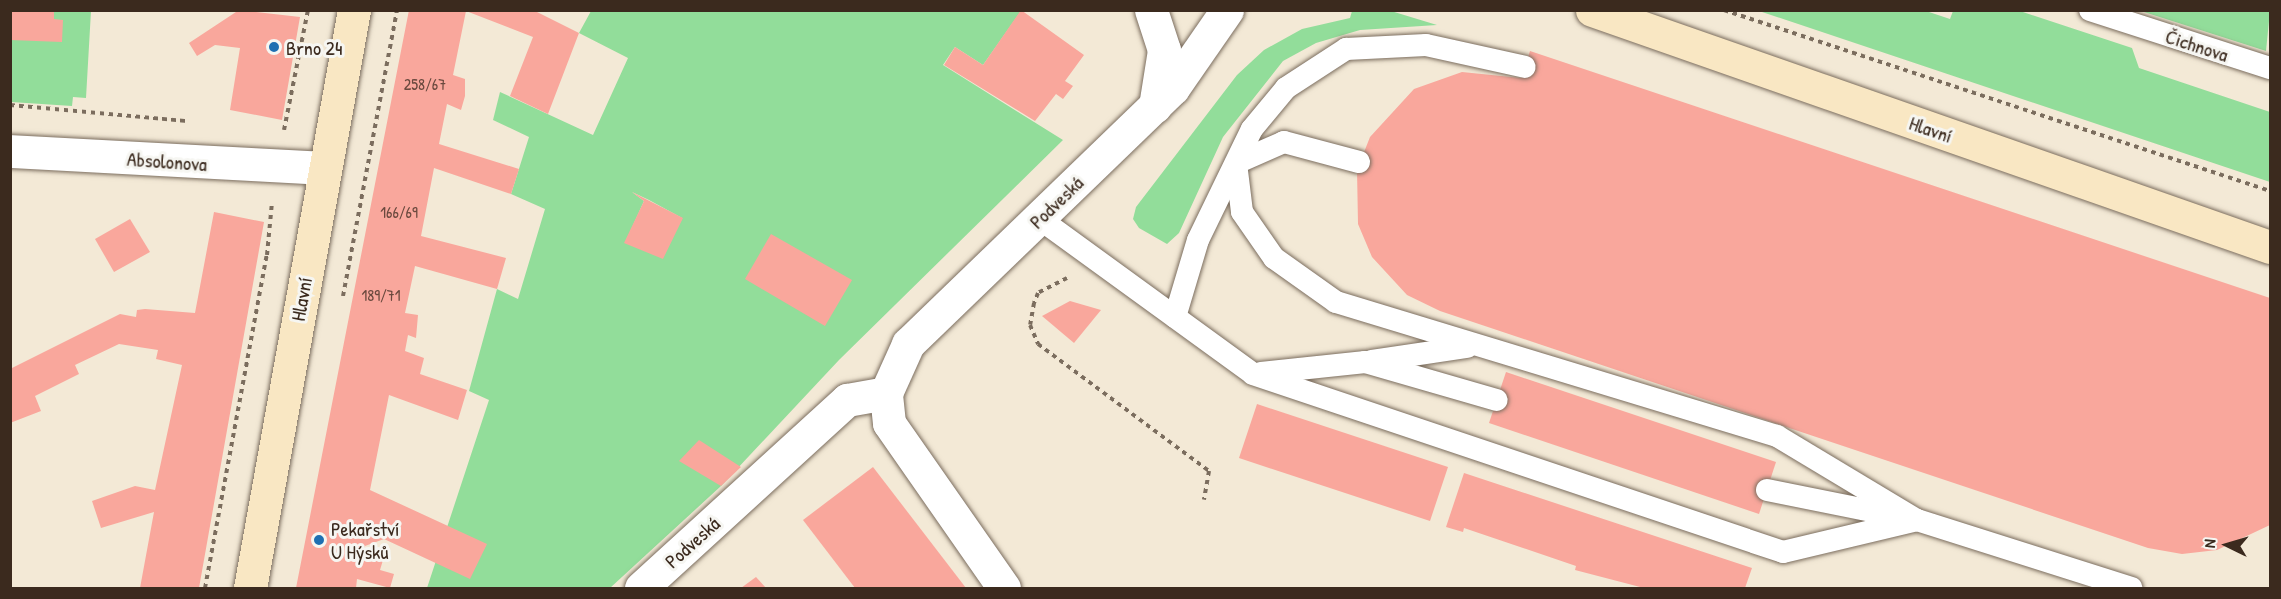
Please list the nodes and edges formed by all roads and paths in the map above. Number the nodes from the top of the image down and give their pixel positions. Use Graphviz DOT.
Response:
graph roads {
  1 [pos="308,10"];
  2 [pos="354,10"];
  3 [pos="1151,10"];
  4 [pos="1227,10"];
  5 [pos="1592,10"];
  6 [pos="1724,10"];
  7 [pos="2090,10"];
  8 [pos="1525,67"];
  9 [pos="2271,68"];
  10 [pos="10,105"];
  11 [pos="1155,105"];
  12 [pos="193,122"];
  13 [pos="288,122"];
  14 [pos="272,133"];
  15 [pos="283,134"];
  16 [pos="10,151"];
  17 [pos="1359,162"];
  18 [pos="1236,163"];
  19 [pos="323,168"];
  20 [pos="2271,191"];
  21 [pos="272,193"];
  22 [pos="1040,219"];
  23 [pos="2271,247"];
  24 [pos="1076,274"];
  25 [pos="1175,317"];
  26 [pos="1473,346"];
  27 [pos="1365,362"];
  28 [pos="1254,374"];
  29 [pos="886,393"];
  30 [pos="1497,400"];
  31 [pos="1767,490"];
  32 [pos="1204,500"];
  33 [pos="1917,520"];
  34 [pos="205,588"];
  35 [pos="250,588"];
  36 [pos="640,588"];
  37 [pos="1004,588"];
  38 [pos="2132,588"];
  1 -- 13 [label="path"];
  2 -- 19 [label="street, Hlavní"];
  3 -- 11 [label="street"];
  4 -- 11 [label="street, Podveská"];
  5 -- 23 [label="street, Hlavní"];
  6 -- 20 [label="path"];
  7 -- 9 [label="lane, Čichnova"];
  8 -- 18 [label="lane"];
  10 -- 12 [label="path"];
  11 -- 22 [label="street, Podveská"];
  14 -- 15 [label="path"];
  16 -- 19 [label="street, Absolonova"];
  17 -- 18 [label="lane"];
  18 -- 25 [label="lane"];
  18 -- 26 [label="lane"];
  19 -- 35 [label="street, Hlavní"];
  21 -- 34 [label="path"];
  22 -- 25 [label="lane"];
  22 -- 29 [label="street, Podveská"];
  24 -- 32 [label="path"];
  25 -- 28 [label="lane"];
  26 -- 27 [label="lane"];
  26 -- 33 [label="lane"];
  27 -- 28 [label="lane"];
  27 -- 30 [label="lane"];
  28 -- 33 [label="lane"];
  29 -- 36 [label="street, Podveská"];
  29 -- 37 [label="street, Podveská"];
  31 -- 33 [label="lane"];
  33 -- 38 [label="lane"];
}
